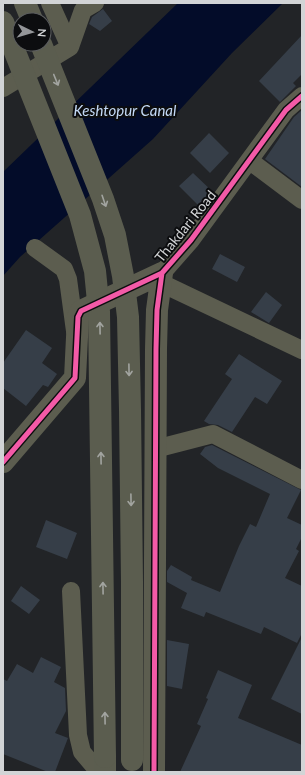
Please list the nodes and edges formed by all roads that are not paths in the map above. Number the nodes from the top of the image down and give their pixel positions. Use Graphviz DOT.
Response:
graph roads {
  1 [pos="50,3"];
  2 [pos="95,3"];
  3 [pos="3,22"];
  4 [pos="70,47"];
  5 [pos="44,52"];
  6 [pos="3,88"];
  7 [pos="302,96"];
  8 [pos="250,161"];
  9 [pos="302,200"];
  10 [pos="35,248"];
  11 [pos="161,278"];
  12 [pos="77,347"];
  13 [pos="302,350"];
  14 [pos="155,449"];
  15 [pos="3,462"];
  16 [pos="302,480"];
  17 [pos="71,591"];
  18 [pos="132,766"];
  19 [pos="103,767"];
  20 [pos="154,772"];
  1 -- 4 [label="street"];
  2 -- 4 [label="street"];
  19 -- 3 [label="main road, one-way, bridge"];
  4 -- 6 [label="street"];
  5 -- 18 [label="main road, one-way, bridge"];
  7 -- 8 [label="street, Thakdari Road"];
  8 -- 9 [label="street"];
  8 -- 11 [label="street, Thakdari Road"];
  10 -- 12 [label="street"];
  11 -- 12 [label="street, Thakdari Road"];
  11 -- 13 [label="street"];
  11 -- 14 [label="street"];
  12 -- 15 [label="street, Thakdari Road"];
  14 -- 16 [label="street"];
  14 -- 20 [label="street"];
  17 -- 19 [label="street"];
}
